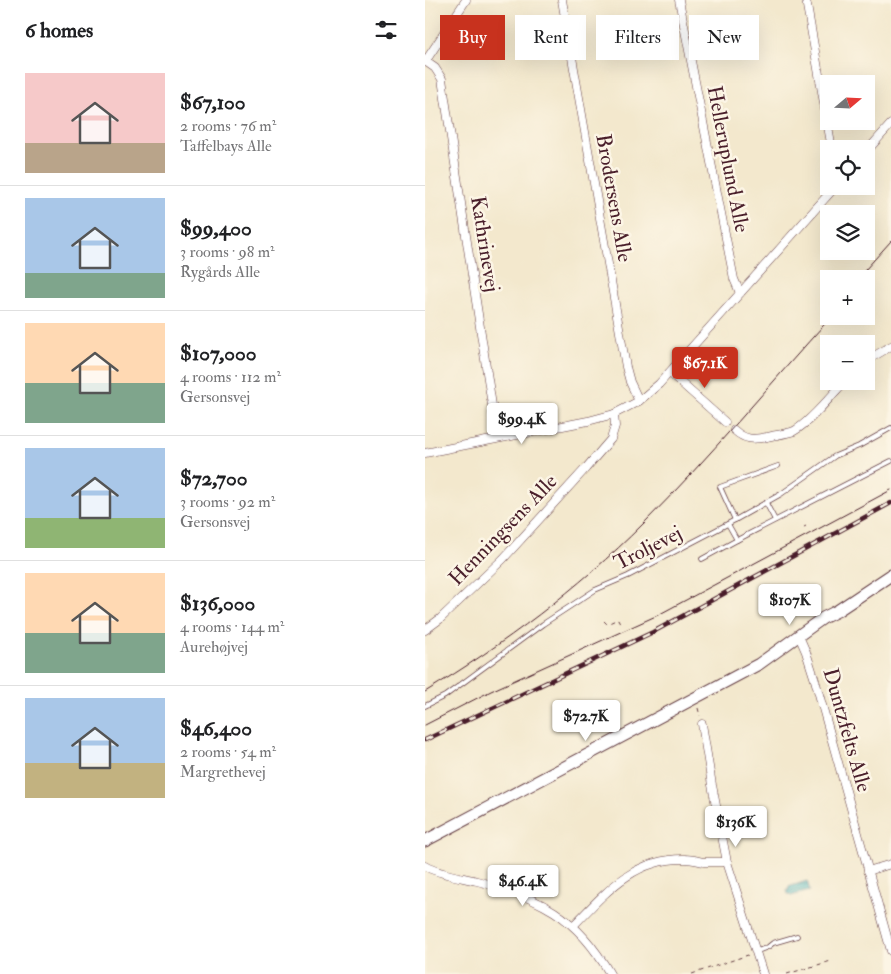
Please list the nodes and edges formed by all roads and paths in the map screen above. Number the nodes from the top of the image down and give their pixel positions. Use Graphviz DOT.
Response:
graph roads {
  1 [pos="466,0"];
  2 [pos="562,0"];
  3 [pos="679,0"];
  4 [pos="806,0"];
  5 [pos="425,62"];
  6 [pos="891,124"];
  7 [pos="830,140"];
  8 [pos="875,142"];
  9 [pos="828,195"];
  10 [pos="740,293"];
  11 [pos="891,346"];
  12 [pos="875,356"];
  13 [pos="670,373"];
  14 [pos="836,390"];
  15 [pos="639,401"];
  16 [pos="613,414"];
  17 [pos="725,422"];
  18 [pos="891,428"];
  19 [pos="734,430"];
  20 [pos="497,438"];
  21 [pos="425,453"];
  22 [pos="891,461"];
  23 [pos="778,466"];
  24 [pos="765,503"];
  25 [pos="735,520"];
  26 [pos="775,520"];
  27 [pos="728,524"];
  28 [pos="737,540"];
  29 [pos="702,559"];
  30 [pos="891,575"];
  31 [pos="604,620"];
  32 [pos="623,622"];
  33 [pos="426,628"];
  34 [pos="800,640"];
  35 [pos="695,699"];
  36 [pos="425,706"];
  37 [pos="702,724"];
  38 [pos="425,841"];
  39 [pos="727,862"];
  40 [pos="891,864"];
  41 [pos="425,866"];
  42 [pos="868,871"];
  43 [pos="573,926"];
  44 [pos="797,936"];
  45 [pos="891,951"];
  46 [pos="755,952"];
  47 [pos="831,962"];
  48 [pos="610,974"];
  49 [pos="692,974"];
  50 [pos="763,974"];
  51 [pos="787,974"];
  1 -- 5 [label="street"];
  2 -- 15 [label="street, Brodersens Alle"];
  3 -- 10 [label="street, Helleruplund Alle"];
  4 -- 7 [label="street"];
  5 -- 20 [label="street, Kathrinevej"];
  6 -- 8 [label="street"];
  9 -- 10 [label="street"];
  10 -- 13 [label="street"];
  11 -- 12 [label="street"];
  13 -- 15 [label="street"];
  13 -- 17 [label="street"];
  14 -- 19 [label="street"];
  15 -- 16 [label="street"];
  16 -- 20 [label="street"];
  16 -- 33 [label="street, Henningsens Alle"];
  18 -- 24 [label="lane, Troljevej"];
  20 -- 21 [label="street"];
  22 -- 26 [label="lane"];
  23 -- 25 [label="lane"];
  24 -- 25 [label="lane, Troljevej"];
  24 -- 26 [label="lane"];
  25 -- 27 [label="lane, Troljevej"];
  26 -- 28 [label="lane"];
  27 -- 28 [label="lane"];
  27 -- 36 [label="lane, Troljevej"];
  28 -- 29 [label="lane"];
  30 -- 34 [label="street"];
  31 -- 32 [label="path"];
  34 -- 35 [label="street"];
  34 -- 42 [label="street, Duntzfelts Alle"];
  35 -- 37 [label="path"];
  35 -- 38 [label="street"];
  37 -- 39 [label="street"];
  39 -- 43 [label="street"];
  39 -- 46 [label="street"];
  40 -- 42 [label="street"];
  41 -- 43 [label="street"];
  42 -- 45 [label="street, Duntzfelts Alle"];
  43 -- 48 [label="street"];
  44 -- 46 [label="lane"];
  46 -- 49 [label="path"];
  46 -- 50 [label="street"];
  47 -- 51 [label="path"];
}
